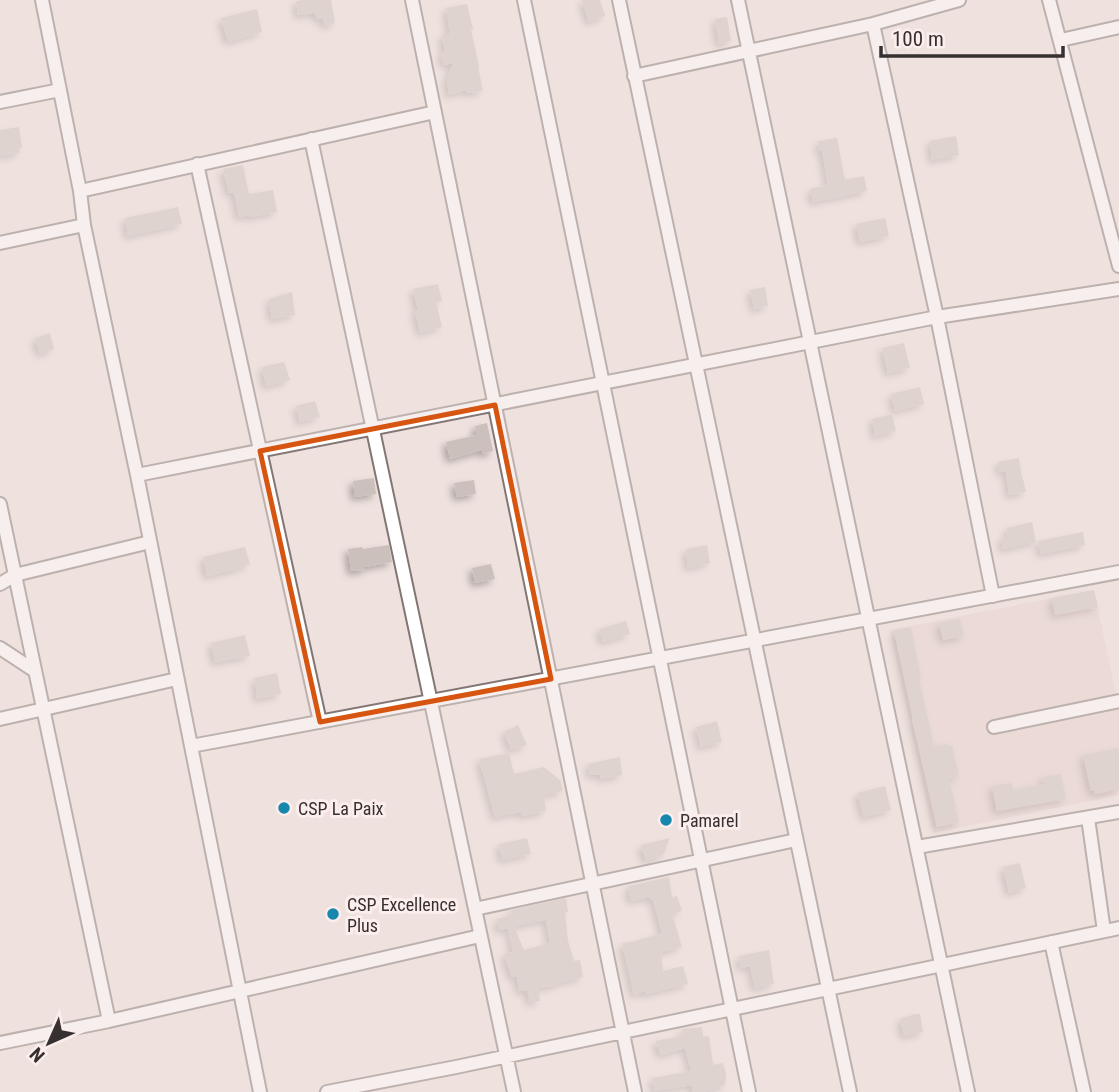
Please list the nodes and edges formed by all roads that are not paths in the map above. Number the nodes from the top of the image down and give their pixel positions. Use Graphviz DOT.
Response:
graph roads {
  1 [pos="41,0"];
  2 [pos="412,0"];
  3 [pos="425,0"];
  4 [pos="524,0"];
  5 [pos="618,0"];
  6 [pos="738,0"];
  7 [pos="959,0"];
  8 [pos="1049,0"];
  9 [pos="415,17"];
  10 [pos="873,24"];
  11 [pos="1119,27"];
  12 [pos="1060,40"];
  13 [pos="749,51"];
  14 [pos="634,76"];
  15 [pos="60,90"];
  16 [pos="0,102"];
  17 [pos="435,112"];
  18 [pos="311,139"];
  19 [pos="197,164"];
  20 [pos="80,191"];
  21 [pos="85,225"];
  22 [pos="0,243"];
  23 [pos="1119,266"];
  24 [pos="1119,289"];
  25 [pos="937,317"];
  26 [pos="810,342"];
  27 [pos="696,365"];
  28 [pos="603,383"];
  29 [pos="495,404"];
  30 [pos="372,428"];
  31 [pos="260,450"];
  32 [pos="137,475"];
  33 [pos="0,504"];
  34 [pos="150,542"];
  35 [pos="1119,572"];
  36 [pos="15,575"];
  37 [pos="0,584"];
  38 [pos="993,596"];
  39 [pos="869,619"];
  40 [pos="754,640"];
  41 [pos="0,648"];
  42 [pos="660,658"];
  43 [pos="35,671"];
  44 [pos="177,679"];
  45 [pos="551,679"];
  46 [pos="430,701"];
  47 [pos="1119,701"];
  48 [pos="43,710"];
  49 [pos="0,719"];
  50 [pos="320,722"];
  51 [pos="994,727"];
  52 [pos="191,746"];
  53 [pos="1119,812"];
  54 [pos="1088,818"];
  55 [pos="796,840"];
  56 [pos="917,848"];
  57 [pos="701,861"];
  58 [pos="593,884"];
  59 [pos="475,909"];
  60 [pos="1119,928"];
  61 [pos="1104,931"];
  62 [pos="480,936"];
  63 [pos="1051,942"];
  64 [pos="941,965"];
  65 [pos="828,989"];
  66 [pos="240,991"];
  67 [pos="732,1009"];
  68 [pos="109,1021"];
  69 [pos="623,1032"];
  70 [pos="0,1043"];
  71 [pos="506,1056"];
  72 [pos="397,1078"];
  73 [pos="260,1092"];
  74 [pos="327,1092"];
  75 [pos="399,1092"];
  76 [pos="514,1092"];
  77 [pos="635,1092"];
  78 [pos="749,1092"];
  79 [pos="850,1092"];
  80 [pos="968,1092"];
  81 [pos="1084,1092"];
  1 -- 15 [label="street"];
  2 -- 9 [label="street"];
  3 -- 9 [label="street"];
  4 -- 28 [label="street"];
  5 -- 14 [label="street"];
  6 -- 13 [label="street"];
  7 -- 10 [label="street"];
  8 -- 12 [label="street"];
  9 -- 17 [label="street"];
  10 -- 13 [label="street"];
  10 -- 25 [label="street"];
  11 -- 12 [label="street"];
  12 -- 23 [label="street"];
  13 -- 14 [label="street"];
  13 -- 26 [label="street"];
  14 -- 27 [label="street"];
  15 -- 16 [label="street"];
  15 -- 20 [label="street"];
  17 -- 18 [label="street"];
  17 -- 29 [label="street"];
  18 -- 19 [label="street"];
  18 -- 30 [label="street"];
  19 -- 20 [label="street"];
  19 -- 31 [label="street"];
  20 -- 21 [label="street"];
  21 -- 22 [label="street"];
  21 -- 32 [label="street"];
  24 -- 25 [label="street"];
  25 -- 26 [label="street"];
  25 -- 38 [label="street"];
  26 -- 27 [label="street"];
  26 -- 39 [label="street"];
  27 -- 28 [label="street"];
  27 -- 40 [label="street"];
  28 -- 29 [label="street"];
  28 -- 42 [label="street"];
  29 -- 30 [label="street"];
  29 -- 45 [label="street"];
  30 -- 31 [label="street"];
  30 -- 46 [label="street"];
  31 -- 32 [label="street"];
  31 -- 50 [label="street"];
  32 -- 34 [label="street"];
  33 -- 36 [label="street"];
  34 -- 36 [label="street"];
  34 -- 44 [label="street"];
  35 -- 38 [label="street"];
  36 -- 37 [label="street"];
  36 -- 43 [label="street"];
  38 -- 39 [label="street"];
  39 -- 40 [label="street"];
  39 -- 56 [label="street"];
  40 -- 42 [label="street"];
  40 -- 55 [label="street"];
  41 -- 43 [label="street"];
  42 -- 45 [label="street"];
  42 -- 57 [label="street"];
  43 -- 48 [label="street"];
  44 -- 48 [label="street"];
  44 -- 52 [label="street"];
  45 -- 46 [label="street"];
  45 -- 58 [label="street"];
  46 -- 50 [label="street"];
  46 -- 59 [label="street"];
  47 -- 51 [label="street"];
  48 -- 49 [label="street"];
  48 -- 68 [label="street"];
  50 -- 52 [label="street"];
  52 -- 66 [label="street"];
  53 -- 54 [label="street"];
  54 -- 56 [label="street"];
  54 -- 61 [label="street"];
  55 -- 57 [label="street"];
  55 -- 65 [label="street"];
  56 -- 64 [label="street"];
  57 -- 58 [label="street"];
  57 -- 67 [label="street"];
  58 -- 59 [label="street"];
  58 -- 69 [label="street"];
  59 -- 62 [label="street"];
  60 -- 61 [label="street"];
  61 -- 63 [label="street"];
  62 -- 66 [label="street"];
  62 -- 71 [label="street"];
  63 -- 64 [label="street"];
  63 -- 81 [label="street"];
  64 -- 65 [label="street"];
  64 -- 80 [label="street"];
  65 -- 67 [label="street"];
  65 -- 79 [label="street"];
  66 -- 68 [label="street"];
  66 -- 73 [label="street"];
  67 -- 69 [label="street"];
  67 -- 78 [label="street"];
  68 -- 70 [label="street"];
  69 -- 71 [label="street"];
  69 -- 77 [label="street"];
  71 -- 72 [label="street"];
  71 -- 76 [label="street"];
  72 -- 74 [label="street"];
  72 -- 75 [label="street"];
}
